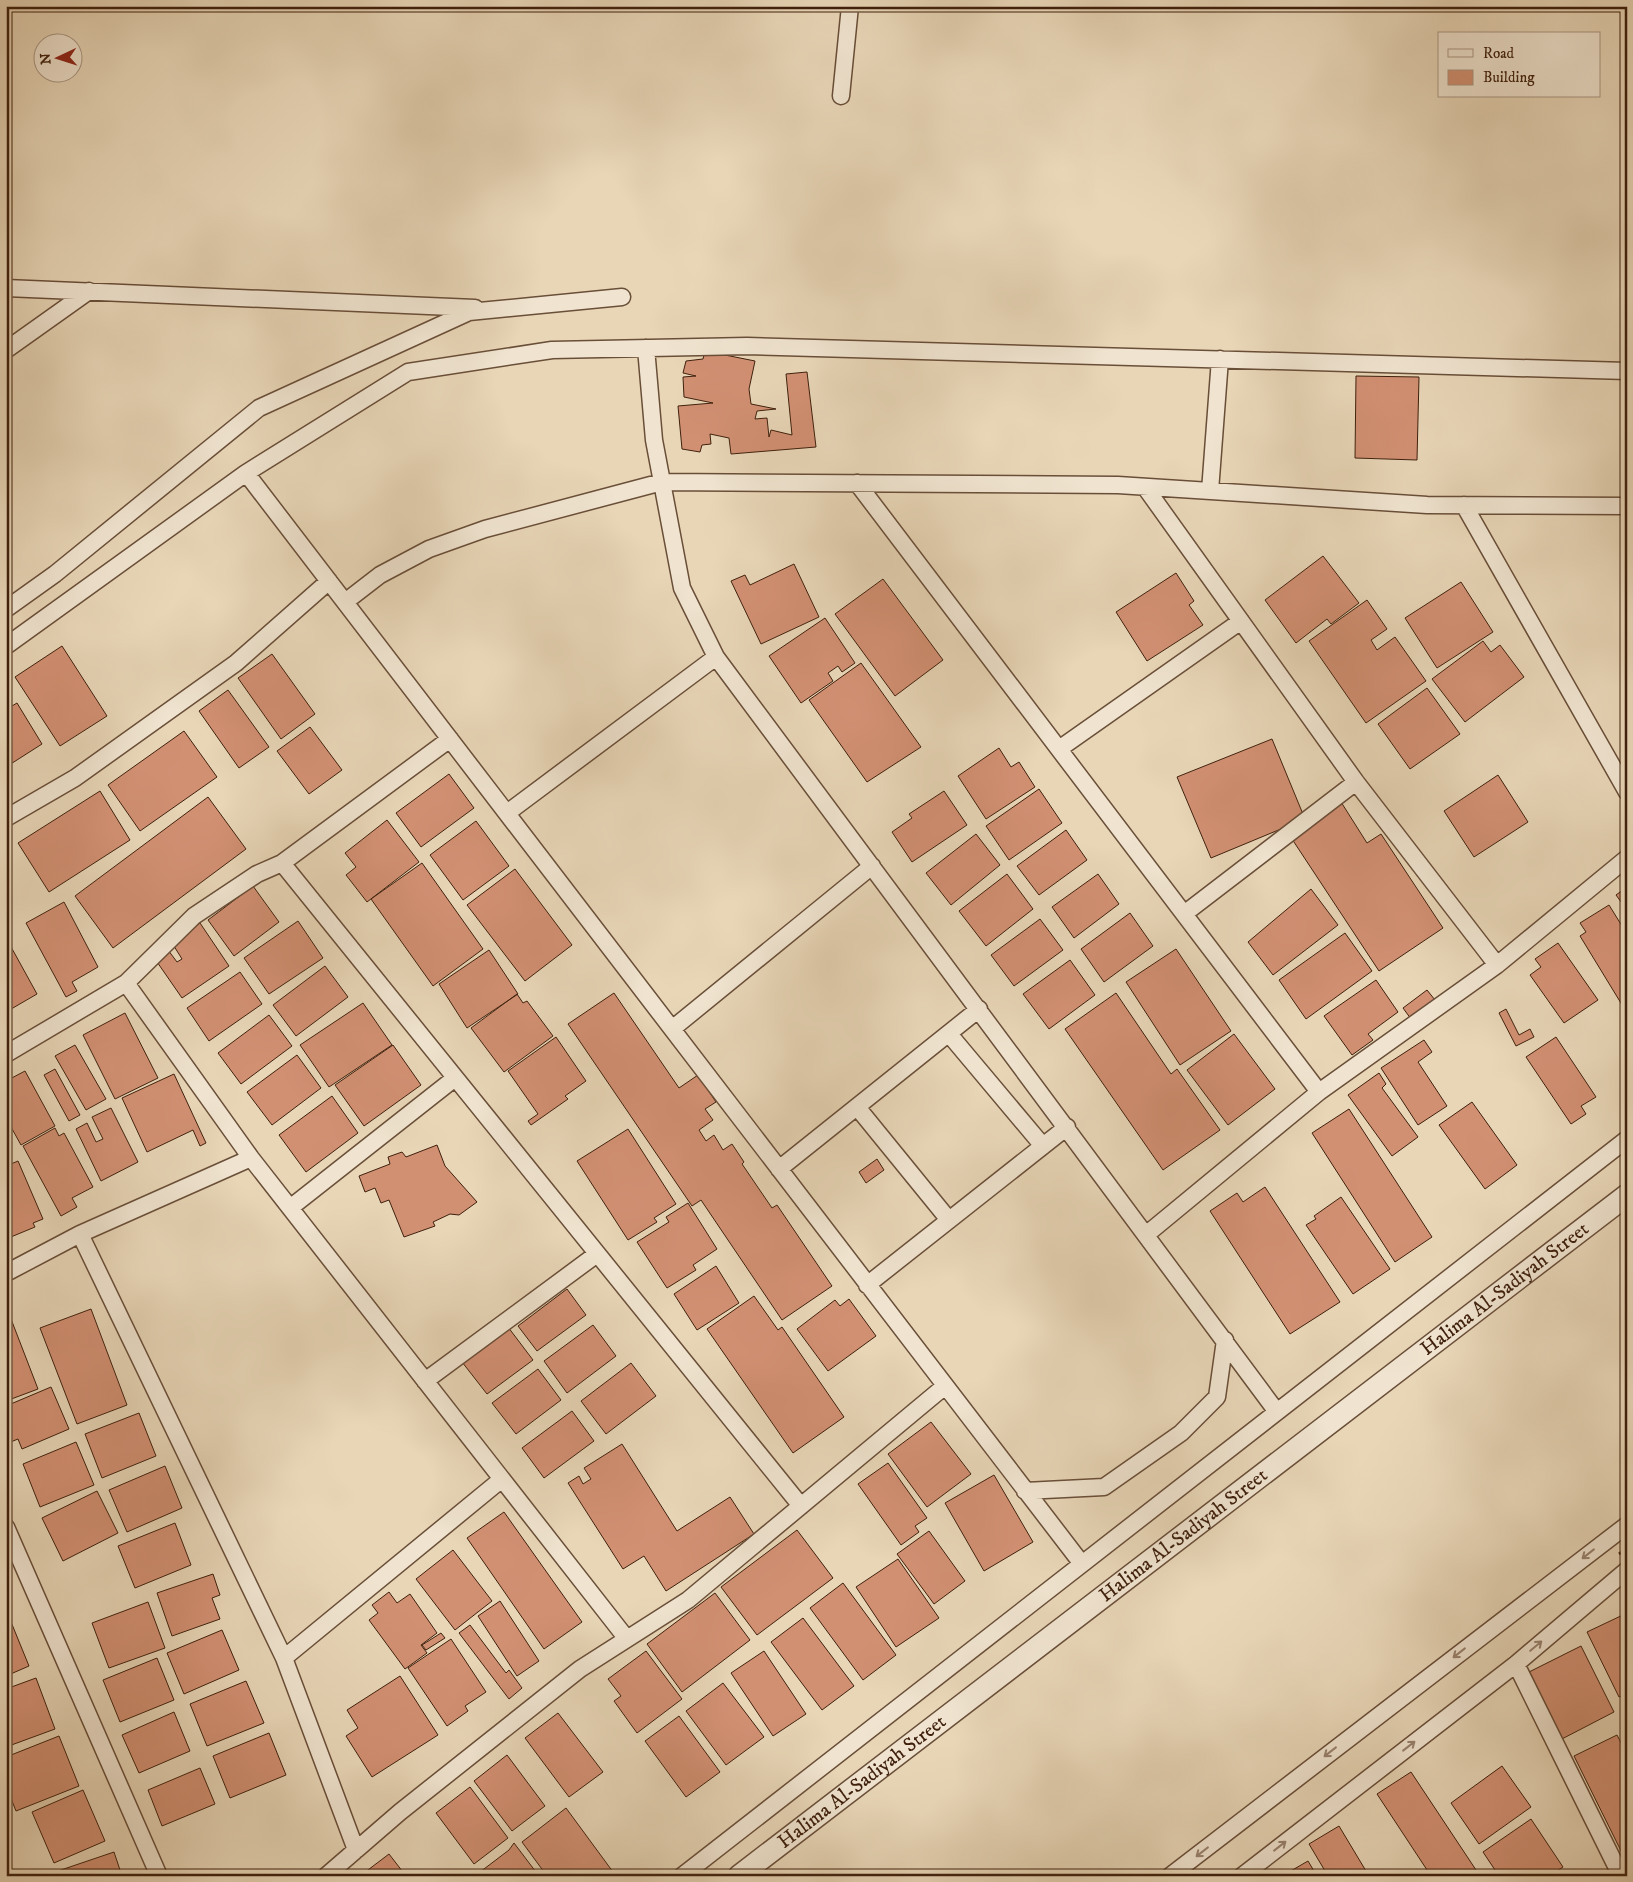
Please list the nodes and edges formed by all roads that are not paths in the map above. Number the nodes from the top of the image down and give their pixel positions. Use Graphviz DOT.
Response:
graph roads {
  1 [pos="850,6"];
  2 [pos="841,96"];
  3 [pos="6,288"];
  4 [pos="89,291"];
  5 [pos="622,297"];
  6 [pos="497,310"];
  7 [pos="646,348"];
  8 [pos="6,350"];
  9 [pos="1220,359"];
  10 [pos="1627,371"];
  11 [pos="246,473"];
  12 [pos="662,482"];
  13 [pos="858,483"];
  14 [pos="1145,487"];
  15 [pos="1210,491"];
  16 [pos="1464,505"];
  17 [pos="1627,506"];
  18 [pos="329,580"];
  19 [pos="345,602"];
  20 [pos="6,609"];
  21 [pos="1241,621"];
  22 [pos="6,646"];
  23 [pos="716,657"];
  24 [pos="450,739"];
  25 [pos="1059,749"];
  26 [pos="1356,782"];
  27 [pos="1627,792"];
  28 [pos="507,813"];
  29 [pos="6,818"];
  30 [pos="1627,858"];
  31 [pos="282,863"];
  32 [pos="872,866"];
  33 [pos="1184,914"];
  34 [pos="1497,965"];
  35 [pos="126,983"];
  36 [pos="979,1010"];
  37 [pos="672,1029"];
  38 [pos="949,1034"];
  39 [pos="6,1054"];
  40 [pos="455,1078"];
  41 [pos="1319,1092"];
  42 [pos="857,1107"];
  43 [pos="1066,1127"];
  44 [pos="1627,1139"];
  45 [pos="1042,1146"];
  46 [pos="251,1158"];
  47 [pos="779,1169"];
  48 [pos="1627,1195"];
  49 [pos="290,1208"];
  50 [pos="949,1220"];
  51 [pos="80,1234"];
  52 [pos="1147,1234"];
  53 [pos="597,1254"];
  54 [pos="6,1273"];
  55 [pos="868,1285"];
  56 [pos="1224,1340"];
  57 [pos="425,1381"];
  58 [pos="945,1386"];
  59 [pos="1277,1412"];
  60 [pos="502,1479"];
  61 [pos="1025,1490"];
  62 [pos="801,1506"];
  63 [pos="1627,1525"];
  64 [pos="6,1527"];
  65 [pos="1082,1564"];
  66 [pos="1627,1570"];
  67 [pos="627,1639"];
  68 [pos="284,1658"];
  69 [pos="1516,1664"];
  70 [pos="356,1850"];
  71 [pos="159,1876"];
  72 [pos="326,1876"];
  73 [pos="682,1876"];
  74 [pos="739,1876"];
  75 [pos="1170,1876"];
  76 [pos="1242,1876"];
  77 [pos="1621,1876"];
  1 -- 2 [label="street"];
  3 -- 4 [label="street"];
  4 -- 6 [label="street"];
  4 -- 8 [label="street"];
  5 -- 6 [label="street"];
  6 -- 20 [label="street"];
  7 -- 9 [label="street"];
  7 -- 11 [label="street"];
  7 -- 12 [label="street"];
  9 -- 10 [label="street"];
  9 -- 15 [label="street"];
  11 -- 18 [label="street"];
  11 -- 22 [label="street"];
  12 -- 13 [label="street"];
  12 -- 19 [label="street"];
  12 -- 23 [label="street"];
  13 -- 14 [label="street"];
  13 -- 25 [label="street"];
  14 -- 15 [label="street"];
  14 -- 21 [label="street"];
  15 -- 16 [label="street"];
  16 -- 17 [label="street"];
  16 -- 27 [label="street"];
  18 -- 19 [label="street"];
  18 -- 29 [label="street"];
  19 -- 24 [label="street"];
  21 -- 25 [label="street"];
  21 -- 26 [label="street"];
  23 -- 28 [label="street"];
  23 -- 32 [label="street"];
  24 -- 28 [label="street"];
  24 -- 31 [label="street"];
  25 -- 33 [label="street"];
  26 -- 33 [label="street"];
  26 -- 34 [label="street"];
  28 -- 37 [label="street"];
  30 -- 34 [label="street"];
  31 -- 35 [label="street"];
  31 -- 40 [label="street"];
  32 -- 36 [label="street"];
  32 -- 37 [label="street"];
  33 -- 41 [label="street"];
  34 -- 41 [label="street"];
  35 -- 39 [label="street"];
  35 -- 46 [label="street"];
  36 -- 38 [label="street"];
  36 -- 43 [label="street"];
  37 -- 47 [label="street"];
  38 -- 42 [label="street"];
  38 -- 45 [label="street"];
  40 -- 49 [label="street"];
  40 -- 53 [label="street"];
  41 -- 52 [label="street"];
  42 -- 47 [label="street"];
  42 -- 50 [label="street"];
  43 -- 45 [label="street"];
  43 -- 52 [label="street"];
  44 -- 59 [label="street"];
  45 -- 50 [label="street"];
  46 -- 49 [label="street"];
  46 -- 51 [label="street"];
  47 -- 55 [label="street"];
  48 -- 74 [label="street, Halima Al-Sadiyah Street"];
  49 -- 57 [label="street"];
  50 -- 55 [label="street"];
  51 -- 54 [label="street"];
  51 -- 68 [label="street"];
  52 -- 56 [label="street"];
  53 -- 57 [label="street"];
  53 -- 62 [label="street"];
  55 -- 58 [label="street"];
  56 -- 59 [label="street"];
  56 -- 61 [label="street"];
  57 -- 60 [label="street"];
  58 -- 61 [label="street"];
  58 -- 62 [label="street"];
  59 -- 65 [label="street"];
  60 -- 67 [label="street"];
  60 -- 68 [label="street"];
  61 -- 65 [label="street"];
  62 -- 67 [label="street"];
  63 -- 75 [label="street, one-way"];
  64 -- 71 [label="street"];
  65 -- 73 [label="street"];
  69 -- 66 [label="street, one-way"];
  67 -- 70 [label="street"];
  68 -- 70 [label="street"];
  76 -- 69 [label="street, one-way"];
  69 -- 77 [label="street"];
  70 -- 72 [label="street"];
}
